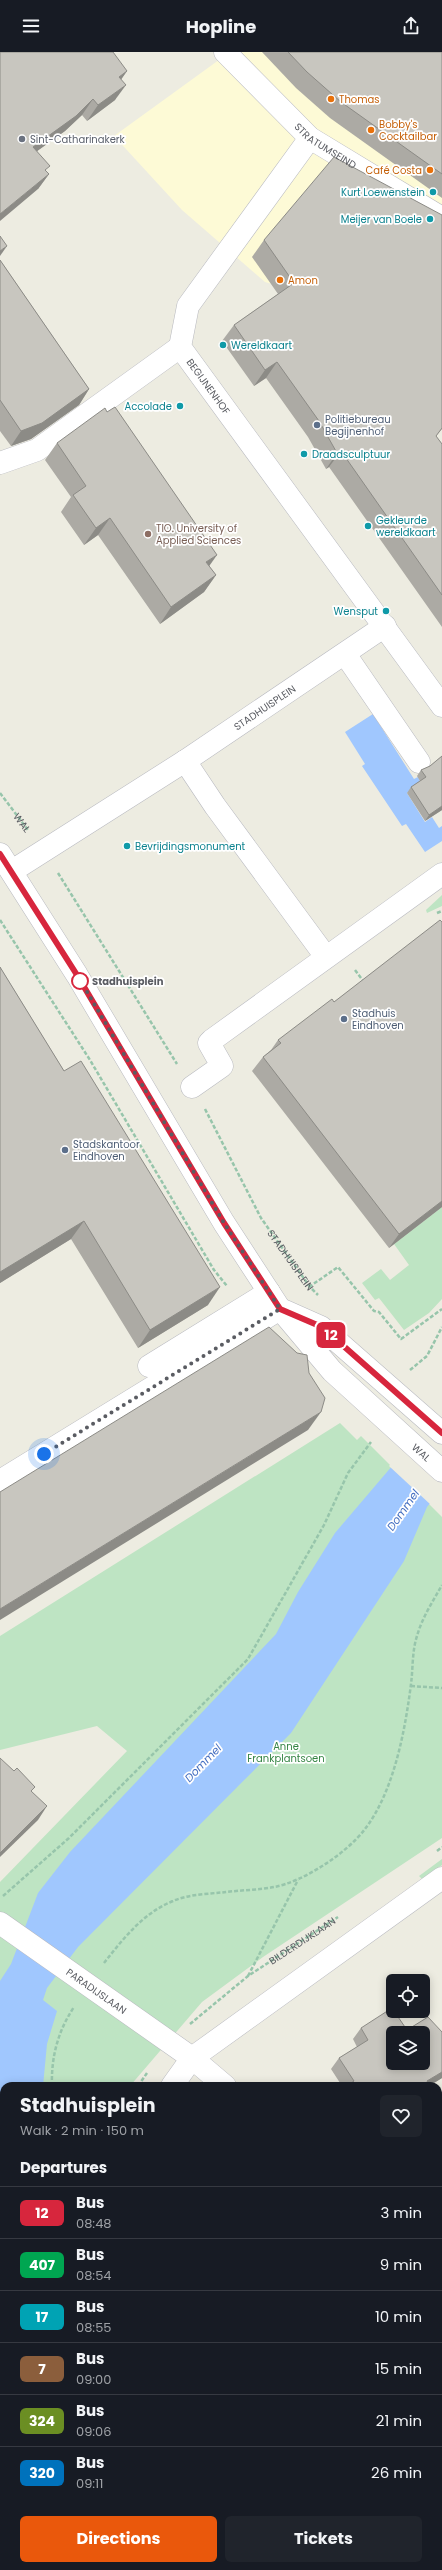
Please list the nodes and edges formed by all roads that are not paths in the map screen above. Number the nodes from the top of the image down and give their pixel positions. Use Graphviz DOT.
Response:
graph roads {
  1 [pos="225,52"];
  2 [pos="310,138"];
  3 [pos="442,218"];
  4 [pos="180,347"];
  5 [pos="0,463"];
  6 [pos="385,626"];
  7 [pos="345,654"];
  8 [pos="442,706"];
  9 [pos="186,761"];
  10 [pos="419,762"];
  11 [pos="6,863"];
  12 [pos="442,874"];
  13 [pos="326,957"];
  14 [pos="192,1087"];
  15 [pos="275,1301"];
  16 [pos="149,1366"];
  17 [pos="442,1433"];
  18 [pos="400,1435"];
  19 [pos="442,1471"];
  20 [pos="0,1481"];
  21 [pos="442,1878"];
  22 [pos="0,1923"];
  23 [pos="192,2058"];
  24 [pos="175,2082"];
  25 [pos="220,2082"];
  1 -- 2 [label="street, STRATUMSEIND"];
  2 -- 3 [label="street, STRATUMSEIND"];
  2 -- 4 [label="street"];
  4 -- 5 [label="street"];
  4 -- 6 [label="street, BEGIJNENHOF"];
  6 -- 7 [label="street, STADHUISPLEIN"];
  6 -- 8 [label="street"];
  7 -- 9 [label="street, STADHUISPLEIN"];
  7 -- 10 [label="street"];
  9 -- 11 [label="street, STADHUISPLEIN"];
  9 -- 13 [label="street"];
  11 -- 15 [label="street, STADHUISPLEIN"];
  12 -- 13 [label="street"];
  13 -- 14 [label="street"];
  15 -- 16 [label="street"];
  15 -- 17 [label="street"];
  15 -- 18 [label="street, STADHUISPLEIN"];
  15 -- 20 [label="street"];
  18 -- 19 [label="street, WAL"];
  21 -- 23 [label="street"];
  22 -- 23 [label="street, PARADIJSLAAN"];
  23 -- 24 [label="street"];
  23 -- 25 [label="street, PARADIJSLAAN"];
}
